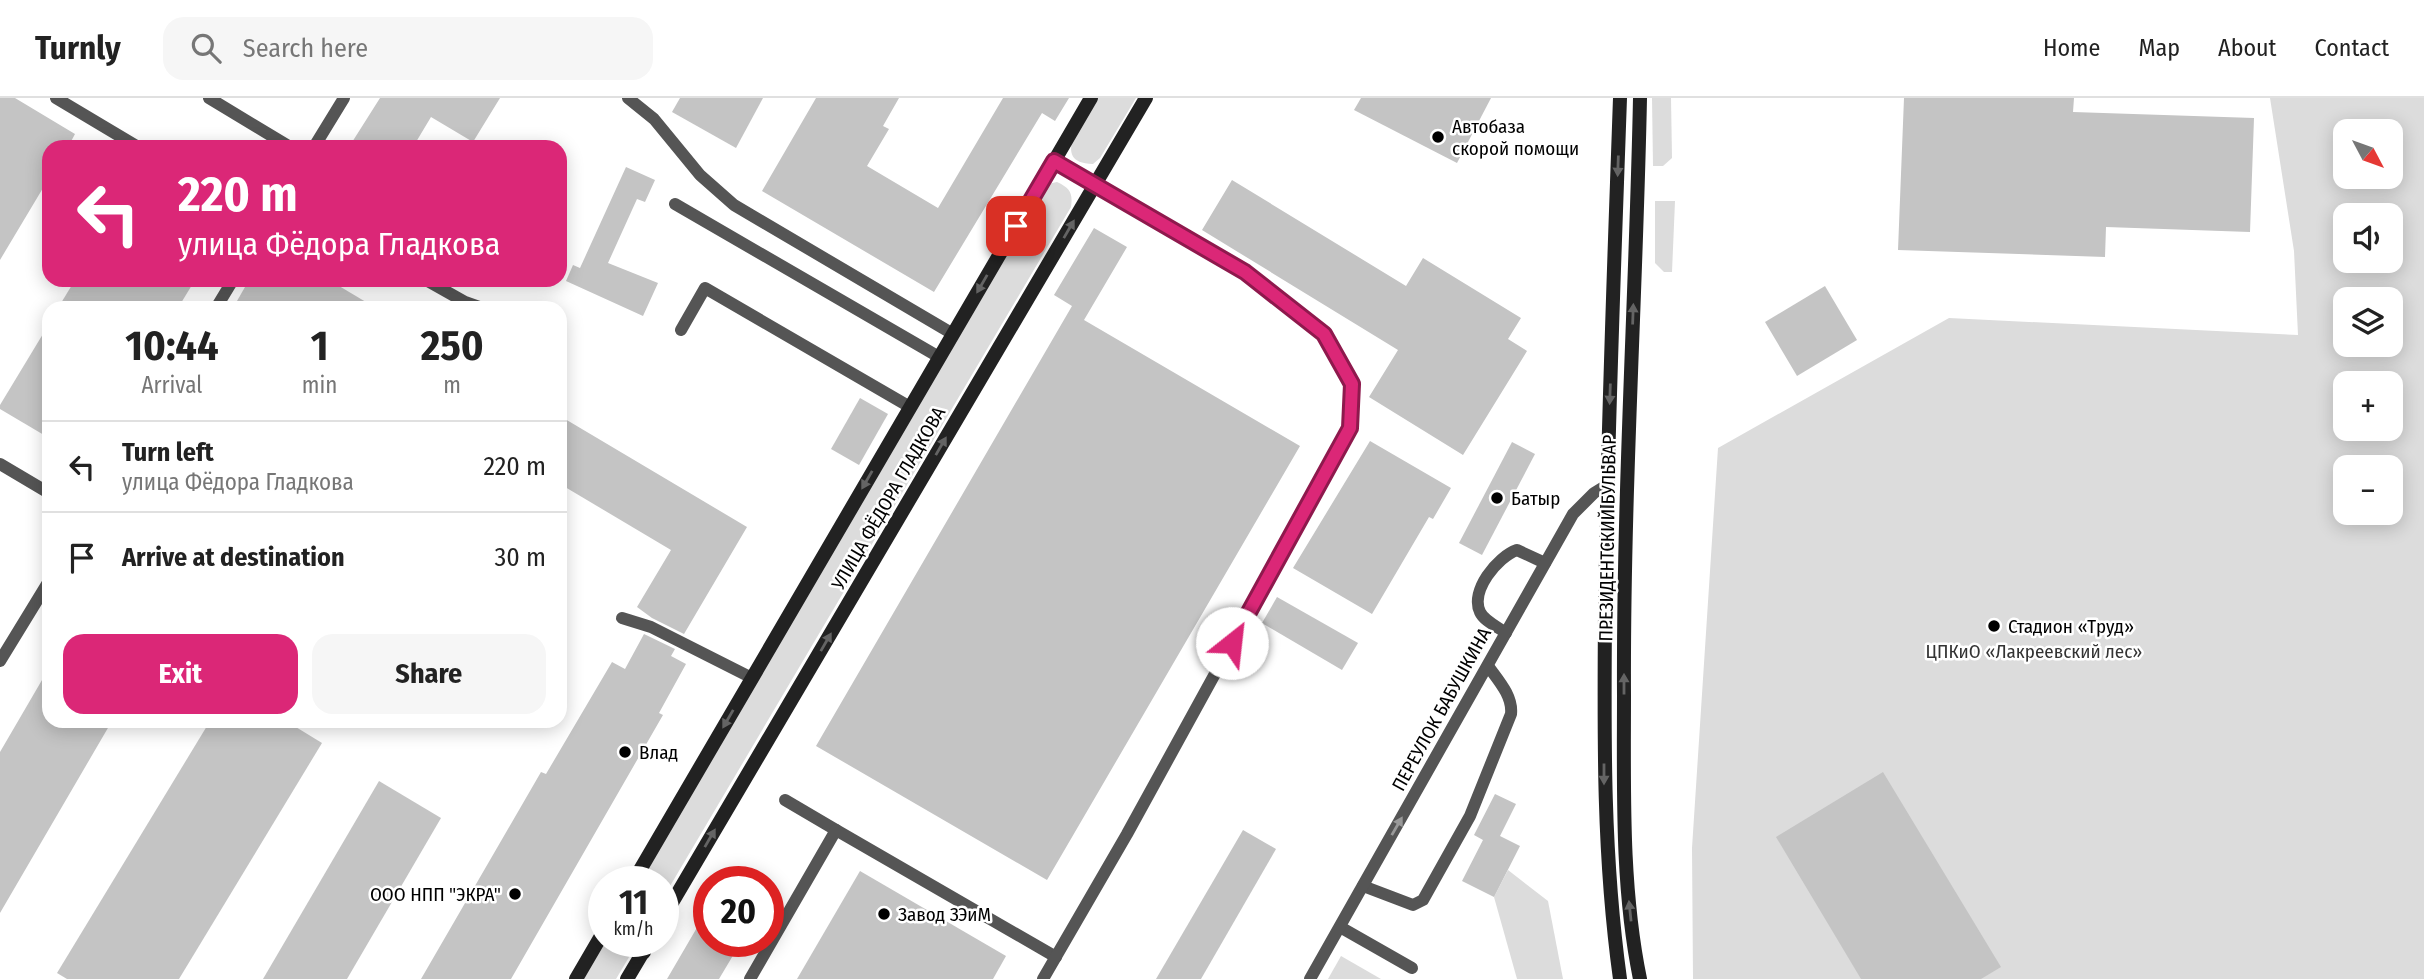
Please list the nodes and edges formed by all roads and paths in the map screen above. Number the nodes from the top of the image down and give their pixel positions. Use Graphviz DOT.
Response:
graph roads {
  1 [pos="56,98"];
  2 [pos="209,98"];
  3 [pos="344,98"];
  4 [pos="628,98"];
  5 [pos="1091,98"];
  6 [pos="1146,98"];
  7 [pos="1620,98"];
  8 [pos="1640,98"];
  9 [pos="126,140"];
  10 [pos="278,140"];
  11 [pos="318,140"];
  12 [pos="1054,161"];
  13 [pos="1095,184"];
  14 [pos="675,204"];
  15 [pos="438,287"];
  16 [pos="463,301"];
  17 [pos="681,330"];
  18 [pos="953,334"];
  19 [pos="939,357"];
  20 [pos="910,407"];
  21 [pos="0,464"];
  22 [pos="1627,480"];
  23 [pos="1607,485"];
  24 [pos="42,489"];
  25 [pos="1545,563"];
  26 [pos="42,592"];
  27 [pos="622,618"];
  28 [pos="1506,633"];
  29 [pos="0,661"];
  30 [pos="1488,666"];
  31 [pos="752,678"];
  32 [pos="785,800"];
  33 [pos="836,830"];
  34 [pos="642,866"];
  35 [pos="1363,886"];
  36 [pos="679,891"];
  37 [pos="1340,927"];
  38 [pos="589,957"];
  39 [pos="640,957"];
  40 [pos="1056,957"];
  41 [pos="1412,968"];
  42 [pos="576,979"];
  43 [pos="627,979"];
  44 [pos="750,979"];
  45 [pos="1043,979"];
  46 [pos="1310,979"];
  47 [pos="1620,979"];
  48 [pos="1640,979"];
  1 -- 9 [label="lane"];
  2 -- 10 [label="lane"];
  3 -- 11 [label="lane"];
  4 -- 18 [label="lane"];
  5 -- 12 [label="main road, УЛИЦА ФЁДОРА ГЛАДКОВА"];
  6 -- 13 [label="main road, УЛИЦА ФЁДОРА ГЛАДКОВА"];
  7 -- 23 [label="main road, ПРЕЗИДЕНТСКИЙ БУЛЬВАР, one-way"];
  22 -- 8 [label="main road, ПРЕЗИДЕНТСКИЙ БУЛЬВАР, one-way"];
  12 -- 13 [label="main road"];
  12 -- 18 [label="main road, УЛИЦА ФЁДОРА ГЛАДКОВА, one-way"];
  36 -- 13 [label="main road, УЛИЦА ФЁДОРА ГЛАДКОВА, one-way"];
  13 -- 40 [label="lane"];
  14 -- 19 [label="lane"];
  15 -- 16 [label="lane"];
  17 -- 20 [label="lane"];
  18 -- 19 [label="main road, УЛИЦА ФЁДОРА ГЛАДКОВА"];
  19 -- 20 [label="main road, УЛИЦА ФЁДОРА ГЛАДКОВА"];
  20 -- 31 [label="main road, УЛИЦА ФЁДОРА ГЛАДКОВА, one-way"];
  21 -- 24 [label="lane"];
  22 -- 23 [label="main road, ПЕРЕУЛОК БАБУШКИНА"];
  48 -- 22 [label="main road, ПРЕЗИДЕНТСКИЙ БУЛЬВАР, one-way"];
  23 -- 25 [label="lane, ПЕРЕУЛОК БАБУШКИНА"];
  23 -- 47 [label="main road, ПРЕЗИДЕНТСКИЙ БУЛЬВАР, one-way"];
  25 -- 28 [label="lane, ПЕРЕУЛОК БАБУШКИНА"];
  25 -- 28 [label="lane"];
  26 -- 29 [label="lane"];
  27 -- 31 [label="lane"];
  28 -- 30 [label="lane, ПЕРЕУЛОК БАБУШКИНА"];
  35 -- 30 [label="lane, ПЕРЕУЛОК БАБУШКИНА, one-way"];
  30 -- 35 [label="lane"];
  31 -- 34 [label="main road, УЛИЦА ФЁДОРА ГЛАДКОВА, one-way"];
  32 -- 33 [label="lane"];
  33 -- 40 [label="lane"];
  33 -- 44 [label="lane"];
  35 -- 37 [label="lane, ПЕРЕУЛОК БАБУШКИНА"];
  37 -- 41 [label="lane"];
  37 -- 46 [label="lane, ПЕРЕУЛОК БАБУШКИНА"];
  38 -- 42 [label="main road"];
  39 -- 43 [label="main road"];
  40 -- 45 [label="lane"];
}
